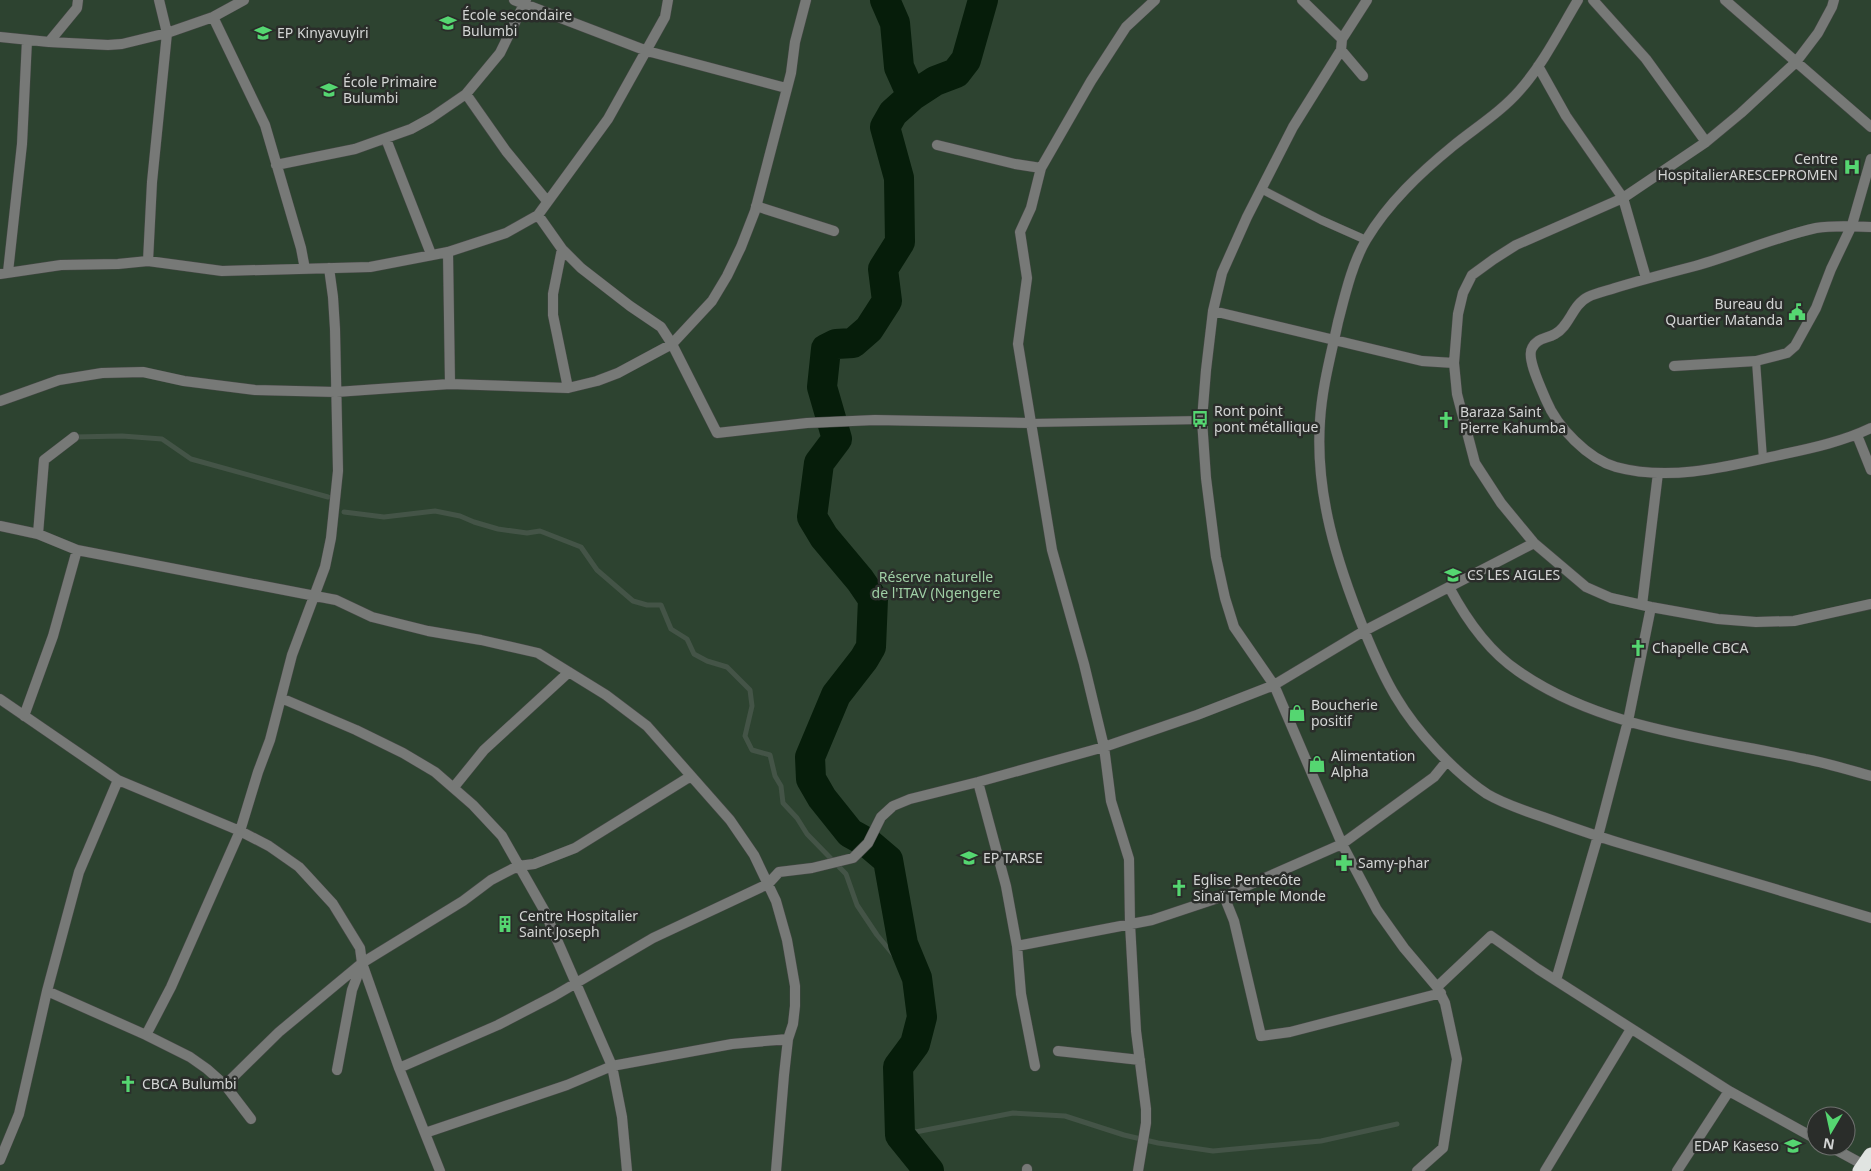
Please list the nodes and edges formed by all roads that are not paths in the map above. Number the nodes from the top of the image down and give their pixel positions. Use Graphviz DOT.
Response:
graph roads {
  1 [pos="78,0"];
  2 [pos="159,0"];
  3 [pos="244,0"];
  4 [pos="668,0"];
  5 [pos="806,0"];
  6 [pos="1155,0"];
  7 [pos="1302,0"];
  8 [pos="1367,0"];
  9 [pos="1578,0"];
  10 [pos="1593,0"];
  11 [pos="1725,0"];
  12 [pos="1834,0"];
  13 [pos="521,2"];
  14 [pos="213,18"];
  15 [pos="167,33"];
  16 [pos="0,36"];
  17 [pos="27,40"];
  18 [pos="49,42"];
  19 [pos="1341,44"];
  20 [pos="647,51"];
  21 [pos="1796,62"];
  22 [pos="1538,66"];
  23 [pos="1363,76"];
  24 [pos="786,88"];
  25 [pos="466,94"];
  26 [pos="1871,127"];
  27 [pos="386,139"];
  28 [pos="1706,142"];
  29 [pos="937,145"];
  30 [pos="1871,159"];
  31 [pos="276,165"];
  32 [pos="1041,168"];
  33 [pos="1261,189"];
  34 [pos="1623,198"];
  35 [pos="547,201"];
  36 [pos="756,206"];
  37 [pos="538,214"];
  38 [pos="1852,226"];
  39 [pos="1871,227"];
  40 [pos="834,231"];
  41 [pos="1366,240"];
  42 [pos="562,249"];
  43 [pos="448,252"];
  44 [pos="431,254"];
  45 [pos="148,261"];
  46 [pos="329,268"];
  47 [pos="305,269"];
  48 [pos="4,273"];
  49 [pos="1646,278"];
  50 [pos="1213,312"];
  51 [pos="1334,340"];
  52 [pos="672,344"];
  53 [pos="1756,361"];
  54 [pos="1454,363"];
  55 [pos="1674,366"];
  56 [pos="450,384"];
  57 [pos="568,388"];
  58 [pos="336,392"];
  59 [pos="0,401"];
  60 [pos="1202,420"];
  61 [pos="1031,423"];
  62 [pos="1871,428"];
  63 [pos="1857,435"];
  64 [pos="74,436"];
  65 [pos="1763,459"];
  66 [pos="1871,470"];
  67 [pos="1658,473"];
  68 [pos="0,526"];
  69 [pos="38,534"];
  70 [pos="1534,543"];
  71 [pos="77,550"];
  72 [pos="1449,587"];
  73 [pos="315,595"];
  74 [pos="1871,604"];
  75 [pos="1647,606"];
  76 [pos="1364,630"];
  77 [pos="569,672"];
  78 [pos="1274,685"];
  79 [pos="281,698"];
  80 [pos="0,700"];
  81 [pos="24,716"];
  82 [pos="1628,721"];
  83 [pos="1104,747"];
  84 [pos="1447,761"];
  85 [pos="691,776"];
  86 [pos="1871,776"];
  87 [pos="118,780"];
  88 [pos="978,782"];
  89 [pos="454,787"];
  90 [pos="240,831"];
  91 [pos="1598,836"];
  92 [pos="1342,844"];
  93 [pos="518,866"];
  94 [pos="768,884"];
  95 [pos="1224,896"];
  96 [pos="1871,918"];
  97 [pos="1130,924"];
  98 [pos="1017,946"];
  99 [pos="362,963"];
  100 [pos="1556,980"];
  101 [pos="577,982"];
  102 [pos="1439,990"];
  103 [pos="47,992"];
  104 [pos="1630,1029"];
  105 [pos="146,1035"];
  106 [pos="788,1039"];
  107 [pos="1058,1051"];
  108 [pos="1140,1060"];
  109 [pos="612,1066"];
  110 [pos="1035,1066"];
  111 [pos="399,1068"];
  112 [pos="337,1070"];
  113 [pos="225,1085"];
  114 [pos="1729,1091"];
  115 [pos="251,1119"];
  116 [pos="425,1133"];
  117 [pos="1806,1133"];
  118 [pos="1849,1156"];
  119 [pos="0,1160"];
  120 [pos="1865,1164"];
  121 [pos="440,1171"];
  122 [pos="627,1171"];
  123 [pos="776,1171"];
  124 [pos="1138,1171"];
  125 [pos="1416,1171"];
  126 [pos="1545,1171"];
  127 [pos="1678,1171"];
  1 -- 18 [label="street"];
  2 -- 15 [label="street"];
  3 -- 14 [label="street"];
  4 -- 20 [label="street"];
  5 -- 24 [label="street"];
  6 -- 32 [label="street"];
  7 -- 19 [label="street"];
  8 -- 19 [label="street"];
  9 -- 22 [label="street"];
  10 -- 28 [label="street"];
  11 -- 21 [label="street"];
  12 -- 21 [label="street"];
  13 -- 20 [label="street"];
  13 -- 25 [label="street"];
  14 -- 15 [label="street"];
  14 -- 31 [label="street"];
  15 -- 18 [label="street"];
  15 -- 45 [label="street"];
  16 -- 17 [label="street"];
  17 -- 18 [label="street"];
  17 -- 48 [label="street"];
  19 -- 23 [label="street"];
  19 -- 33 [label="street"];
  20 -- 24 [label="street"];
  20 -- 35 [label="street"];
  21 -- 26 [label="street"];
  21 -- 28 [label="street"];
  22 -- 34 [label="street"];
  22 -- 41 [label="street"];
  24 -- 36 [label="street"];
  25 -- 27 [label="street"];
  25 -- 35 [label="street"];
  27 -- 31 [label="street"];
  27 -- 44 [label="street"];
  28 -- 34 [label="street"];
  29 -- 32 [label="street"];
  30 -- 38 [label="street"];
  31 -- 47 [label="street"];
  32 -- 61 [label="street"];
  33 -- 41 [label="lane"];
  33 -- 50 [label="street"];
  34 -- 49 [label="street"];
  34 -- 54 [label="street"];
  35 -- 37 [label="street"];
  36 -- 40 [label="street"];
  36 -- 52 [label="street"];
  37 -- 42 [label="street"];
  37 -- 43 [label="street"];
  38 -- 39 [label="street"];
  38 -- 49 [label="street"];
  38 -- 53 [label="street"];
  41 -- 51 [label="street"];
  42 -- 52 [label="street"];
  42 -- 57 [label="street"];
  43 -- 44 [label="street"];
  43 -- 56 [label="street"];
  44 -- 46 [label="street"];
  45 -- 47 [label="street"];
  45 -- 48 [label="street"];
  46 -- 47 [label="street"];
  46 -- 58 [label="street"];
  49 -- 67 [label="street"];
  50 -- 51 [label="street"];
  50 -- 60 [label="street"];
  51 -- 54 [label="street"];
  51 -- 76 [label="street"];
  52 -- 57 [label="street"];
  52 -- 61 [label="street"];
  53 -- 55 [label="street"];
  53 -- 65 [label="lane"];
  54 -- 70 [label="street"];
  56 -- 57 [label="street"];
  56 -- 58 [label="street"];
  58 -- 59 [label="street"];
  58 -- 73 [label="street"];
  60 -- 61 [label="lane"];
  60 -- 78 [label="street"];
  61 -- 83 [label="street"];
  62 -- 63 [label="street"];
  63 -- 65 [label="street"];
  63 -- 66 [label="street"];
  64 -- 69 [label="street"];
  65 -- 67 [label="street"];
  67 -- 75 [label="street"];
  68 -- 69 [label="street"];
  69 -- 71 [label="street"];
  70 -- 72 [label="street"];
  70 -- 75 [label="street"];
  71 -- 73 [label="street"];
  71 -- 81 [label="street"];
  72 -- 76 [label="street"];
  72 -- 82 [label="street"];
  73 -- 77 [label="street"];
  73 -- 79 [label="street"];
  74 -- 75 [label="street"];
  75 -- 82 [label="street"];
  76 -- 78 [label="street"];
  76 -- 84 [label="street"];
  77 -- 85 [label="street"];
  77 -- 89 [label="street"];
  78 -- 83 [label="street"];
  78 -- 92 [label="street"];
  79 -- 89 [label="street"];
  79 -- 90 [label="street"];
  80 -- 81 [label="street"];
  81 -- 87 [label="street"];
  82 -- 86 [label="street"];
  82 -- 91 [label="street"];
  83 -- 88 [label="street"];
  83 -- 97 [label="street"];
  84 -- 91 [label="street"];
  84 -- 92 [label="street"];
  85 -- 93 [label="street"];
  85 -- 94 [label="street"];
  87 -- 90 [label="street"];
  87 -- 103 [label="street"];
  88 -- 94 [label="street"];
  88 -- 98 [label="street"];
  89 -- 93 [label="street"];
  90 -- 99 [label="street"];
  90 -- 105 [label="street"];
  91 -- 96 [label="street"];
  91 -- 100 [label="street"];
  92 -- 95 [label="street"];
  92 -- 102 [label="street"];
  93 -- 99 [label="street"];
  93 -- 101 [label="street"];
  94 -- 101 [label="street"];
  94 -- 106 [label="street"];
  95 -- 97 [label="street"];
  95 -- 102 [label="street"];
  97 -- 98 [label="street"];
  97 -- 108 [label="street"];
  98 -- 110 [label="street"];
  99 -- 111 [label="street"];
  99 -- 112 [label="street"];
  99 -- 113 [label="street"];
  100 -- 102 [label="street"];
  100 -- 104 [label="street"];
  101 -- 109 [label="street"];
  101 -- 111 [label="street"];
  102 -- 125 [label="street"];
  103 -- 105 [label="street"];
  103 -- 119 [label="street"];
  104 -- 114 [label="street"];
  104 -- 126 [label="street"];
  105 -- 113 [label="street"];
  106 -- 109 [label="street"];
  106 -- 123 [label="street"];
  107 -- 108 [label="street"];
  108 -- 124 [label="street"];
  109 -- 116 [label="street"];
  109 -- 122 [label="street"];
  111 -- 116 [label="street"];
  113 -- 115 [label="street"];
  114 -- 117 [label="street"];
  114 -- 127 [label="street"];
  116 -- 121 [label="street"];
  118 -- 120 [label="street"];
}
